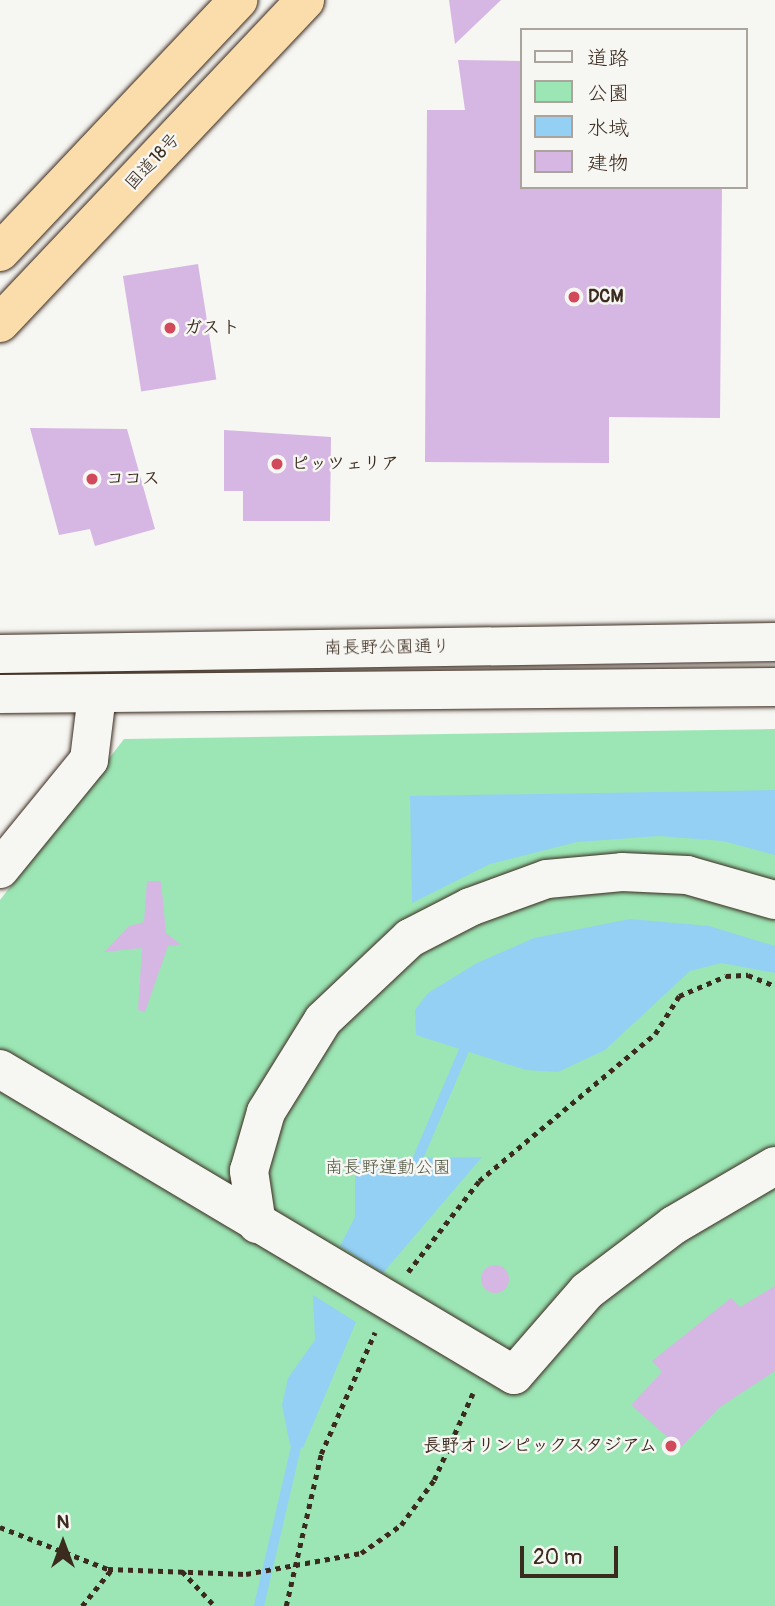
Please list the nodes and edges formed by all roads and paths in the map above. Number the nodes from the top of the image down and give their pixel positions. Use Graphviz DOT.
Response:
graph roads {
  1 [pos="238,0"];
  2 [pos="305,0"];
  3 [pos="0,252"];
  4 [pos="0,323"];
  5 [pos="775,642"];
  6 [pos="0,654"];
  7 [pos="775,687"];
  8 [pos="0,694"];
  9 [pos="97,695"];
  10 [pos="0,869"];
  11 [pos="775,900"];
  12 [pos="775,986"];
  13 [pos="0,1069"];
  14 [pos="775,1166"];
  15 [pos="257,1224"];
  16 [pos="391,1305"];
  17 [pos="484,1358"];
  18 [pos="0,1527"];
  19 [pos="112,1569"];
  20 [pos="292,1569"];
  21 [pos="181,1571"];
  22 [pos="82,1606"];
  23 [pos="215,1606"];
  24 [pos="286,1606"];
  1 -- 3 [label="highway"];
  2 -- 4 [label="highway, 国道18号"];
  5 -- 6 [label="street, 南長野公園通り"];
  7 -- 9 [label="street"];
  8 -- 9 [label="street"];
  9 -- 10 [label="street"];
  11 -- 15 [label="street"];
  12 -- 16 [label="path"];
  13 -- 15 [label="street"];
  14 -- 17 [label="street"];
  15 -- 16 [label="street"];
  16 -- 17 [label="street"];
  16 -- 20 [label="path"];
  17 -- 20 [label="path"];
  18 -- 19 [label="path"];
  19 -- 21 [label="path"];
  19 -- 22 [label="path"];
  20 -- 21 [label="path"];
  20 -- 24 [label="path"];
  21 -- 23 [label="path"];
}
